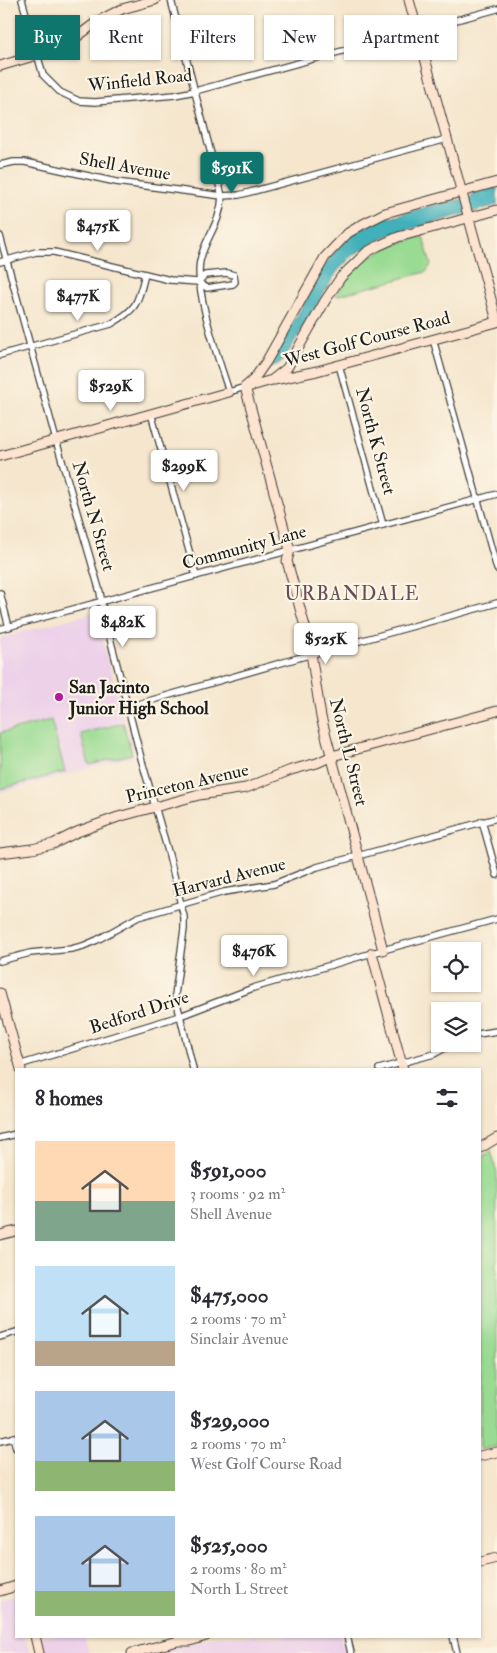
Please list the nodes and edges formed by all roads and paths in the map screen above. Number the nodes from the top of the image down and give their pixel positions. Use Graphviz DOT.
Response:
graph roads {
  1 [pos="22,0"];
  2 [pos="155,0"];
  3 [pos="170,0"];
  4 [pos="409,0"];
  5 [pos="497,9"];
  6 [pos="26,15"];
  7 [pos="413,15"];
  8 [pos="457,20"];
  9 [pos="80,34"];
  10 [pos="344,51"];
  11 [pos="20,60"];
  12 [pos="38,60"];
  13 [pos="426,60"];
  14 [pos="0,66"];
  15 [pos="195,91"];
  16 [pos="447,139"];
  17 [pos="0,165"];
  18 [pos="497,182"];
  19 [pos="462,194"];
  20 [pos="222,196"];
  21 [pos="497,210"];
  22 [pos="468,216"];
  23 [pos="0,236"];
  24 [pos="3,261"];
  25 [pos="145,274"];
  26 [pos="198,282"];
  27 [pos="497,321"];
  28 [pos="433,338"];
  29 [pos="30,346"];
  30 [pos="0,355"];
  31 [pos="339,364"];
  32 [pos="245,387"];
  33 [pos="229,392"];
  34 [pos="151,413"];
  35 [pos="56,440"];
  36 [pos="0,456"];
  37 [pos="497,494"];
  38 [pos="477,500"];
  39 [pos="384,525"];
  40 [pos="290,550"];
  41 [pos="497,569"];
  42 [pos="196,576"];
  43 [pos="0,593"];
  44 [pos="102,601"];
  45 [pos="497,603"];
  46 [pos="9,627"];
  47 [pos="0,629"];
  48 [pos="312,654"];
  49 [pos="128,707"];
  50 [pos="497,711"];
  51 [pos="332,756"];
  52 [pos="156,806"];
  53 [pos="497,818"];
  54 [pos="482,822"];
  55 [pos="0,853"];
  56 [pos="358,856"];
  57 [pos="497,875"];
  58 [pos="181,904"];
  59 [pos="497,919"];
  60 [pos="383,950"];
  61 [pos="372,953"];
  62 [pos="0,961"];
  63 [pos="0,993"];
  64 [pos="180,1016"];
  65 [pos="497,1031"];
  66 [pos="481,1034"];
  67 [pos="438,1052"];
  68 [pos="402,1066"];
  69 [pos="20,1067"];
  70 [pos="193,1068"];
  71 [pos="387,1068"];
  72 [pos="15,1134"];
  73 [pos="0,1138"];
  74 [pos="497,1138"];
  75 [pos="481,1147"];
  76 [pos="15,1231"];
  77 [pos="0,1235"];
  78 [pos="15,1332"];
  79 [pos="0,1337"];
  80 [pos="15,1437"];
  81 [pos="0,1441"];
  82 [pos="497,1452"];
  83 [pos="481,1456"];
  84 [pos="497,1558"];
  85 [pos="481,1562"];
  86 [pos="15,1586"];
  87 [pos="0,1591"];
  88 [pos="36,1638"];
  89 [pos="200,1638"];
  90 [pos="347,1638"];
  91 [pos="453,1638"];
  92 [pos="177,1639"];
  93 [pos="40,1653"];
  94 [pos="132,1653"];
  95 [pos="351,1653"];
  96 [pos="457,1653"];
  1 -- 6 [label="street, Winfield Road"];
  2 -- 9 [label="street"];
  3 -- 15 [label="street"];
  4 -- 7 [label="street"];
  5 -- 8 [label="street, Winfield Road"];
  10 -- 15 [label="street, Winfield Road"];
  11 -- 14 [label="street"];
  12 -- 15 [label="street, Winfield Road"];
  13 -- 16 [label="street"];
  15 -- 20 [label="street"];
  16 -- 19 [label="street"];
  16 -- 20 [label="street, Shell Avenue"];
  17 -- 20 [label="street, Shell Avenue"];
  18 -- 19 [label="street"];
  19 -- 22 [label="street"];
  19 -- 32 [label="street"];
  20 -- 26 [label="street"];
  21 -- 22 [label="street"];
  22 -- 27 [label="street"];
  22 -- 32 [label="street"];
  23 -- 24 [label="street, North N Street"];
  24 -- 25 [label="street"];
  24 -- 29 [label="street, North N Street"];
  25 -- 26 [label="street"];
  25 -- 29 [label="street"];
  26 -- 26 [label="street"];
  26 -- 33 [label="street"];
  27 -- 28 [label="street, West Golf Course Road"];
  28 -- 31 [label="street, West Golf Course Road"];
  28 -- 38 [label="street"];
  29 -- 30 [label="street"];
  29 -- 35 [label="street, North N Street"];
  31 -- 32 [label="street, West Golf Course Road"];
  31 -- 39 [label="street, North K Street"];
  32 -- 33 [label="street"];
  32 -- 40 [label="street, North L Street"];
  33 -- 34 [label="street"];
  34 -- 35 [label="street"];
  34 -- 42 [label="street"];
  35 -- 36 [label="street"];
  35 -- 44 [label="street, North N Street"];
  37 -- 38 [label="street, Community Lane"];
  38 -- 39 [label="street, Community Lane"];
  38 -- 41 [label="street"];
  39 -- 40 [label="street, Community Lane"];
  40 -- 42 [label="street, Community Lane"];
  40 -- 48 [label="street, North L Street"];
  42 -- 44 [label="street, Community Lane"];
  43 -- 46 [label="street"];
  44 -- 46 [label="street, Community Lane"];
  44 -- 49 [label="street, North N Street"];
  45 -- 48 [label="street"];
  46 -- 47 [label="street, Community Lane"];
  48 -- 49 [label="street"];
  48 -- 51 [label="street, North L Street"];
  49 -- 52 [label="street, North N Street"];
  50 -- 51 [label="street, Princeton Avenue"];
  51 -- 52 [label="street, Princeton Avenue"];
  51 -- 56 [label="street, North L Street"];
  52 -- 55 [label="street, Princeton Avenue"];
  52 -- 58 [label="street, North N Street"];
  53 -- 54 [label="street, Harvard Avenue"];
  54 -- 56 [label="street, Harvard Avenue"];
  54 -- 57 [label="street"];
  56 -- 58 [label="street, Harvard Avenue"];
  56 -- 60 [label="street, North L Street"];
  58 -- 62 [label="street, Harvard Avenue"];
  58 -- 64 [label="street, North N Street"];
  59 -- 60 [label="street, Bedford Drive"];
  60 -- 61 [label="street, Bedford Drive"];
  61 -- 64 [label="street, Bedford Drive"];
  61 -- 68 [label="street"];
  63 -- 69 [label="street"];
  64 -- 69 [label="street, Bedford Drive"];
  64 -- 70 [label="street, North N Street"];
  65 -- 66 [label="street"];
  67 -- 68 [label="street"];
  68 -- 71 [label="street"];
  72 -- 73 [label="street"];
  74 -- 75 [label="street"];
  76 -- 77 [label="street"];
  78 -- 79 [label="street"];
  80 -- 81 [label="street"];
  82 -- 83 [label="street"];
  84 -- 85 [label="street"];
  86 -- 87 [label="street"];
  88 -- 93 [label="street"];
  89 -- 92 [label="street"];
  90 -- 95 [label="street"];
  91 -- 96 [label="street"];
  92 -- 94 [label="street"];
}
